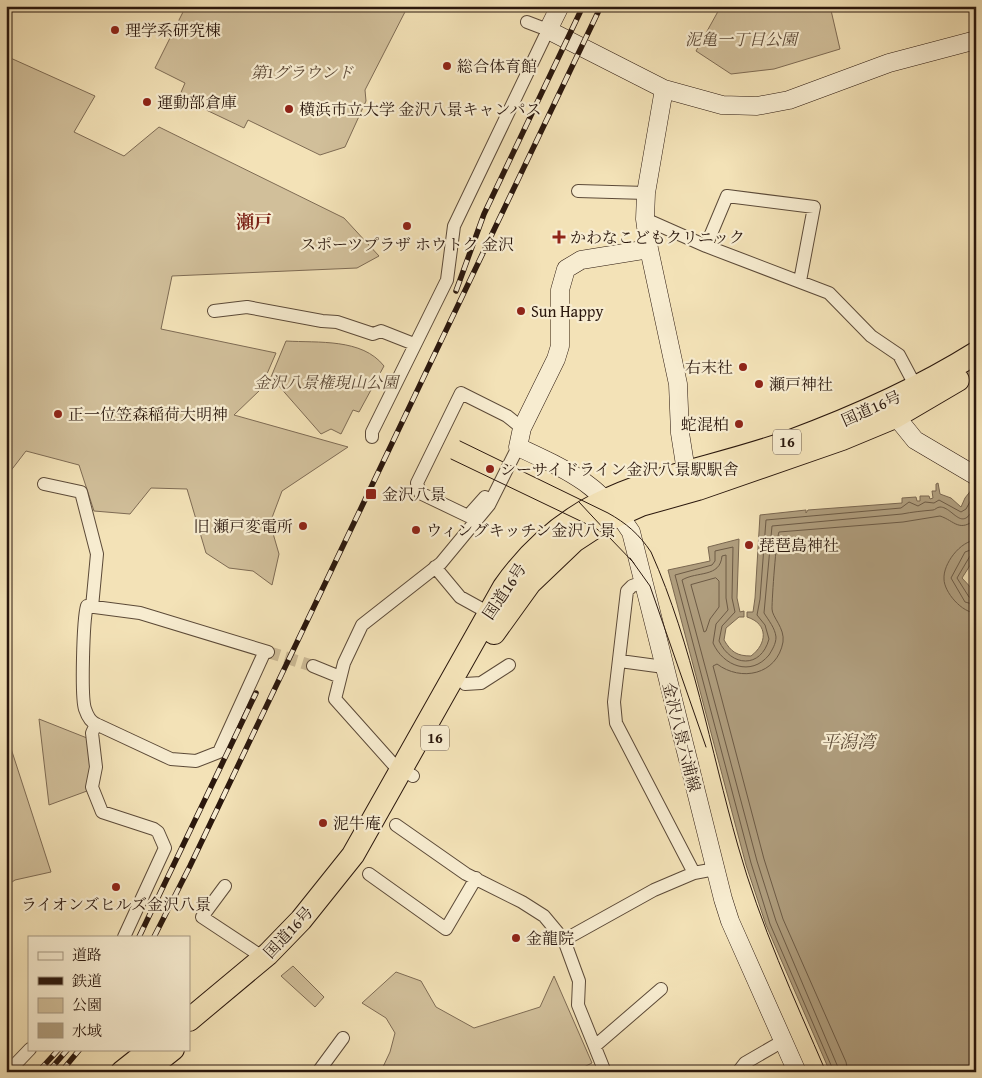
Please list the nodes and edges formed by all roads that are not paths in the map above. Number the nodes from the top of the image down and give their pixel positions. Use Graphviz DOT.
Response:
graph roads {
  1 [pos="560,6"];
  2 [pos="527,22"];
  3 [pos="548,30"];
  4 [pos="976,40"];
  5 [pos="664,89"];
  6 [pos="578,191"];
  7 [pos="646,193"];
  8 [pos="645,219"];
  9 [pos="706,246"];
  10 [pos="648,249"];
  11 [pos="800,281"];
  12 [pos="214,311"];
  13 [pos="414,344"];
  14 [pos="976,353"];
  15 [pos="976,369"];
  16 [pos="916,387"];
  17 [pos="890,410"];
  18 [pos="522,428"];
  19 [pos="372,437"];
  20 [pos="518,447"];
  21 [pos="686,471"];
  22 [pos="976,476"];
  23 [pos="44,484"];
  24 [pos="491,486"];
  25 [pos="613,506"];
  26 [pos="435,567"];
  27 [pos="643,582"];
  28 [pos="92,607"];
  29 [pos="489,613"];
  30 [pos="620,661"];
  31 [pos="509,664"];
  32 [pos="313,666"];
  33 [pos="664,667"];
  34 [pos="340,678"];
  35 [pos="465,684"];
  36 [pos="96,724"];
  37 [pos="407,773"];
  38 [pos="396,825"];
  39 [pos="715,869"];
  40 [pos="694,873"];
  41 [pos="369,874"];
  42 [pos="476,878"];
  43 [pos="225,886"];
  44 [pos="124,936"];
  45 [pos="564,940"];
  46 [pos="264,958"];
  47 [pos="661,989"];
  48 [pos="190,1019"];
  49 [pos="190,1036"];
  50 [pos="344,1038"];
  51 [pos="783,1041"];
  52 [pos="595,1046"];
  53 [pos="29,1050"];
  54 [pos="150,1050"];
  55 [pos="172,1050"];
  56 [pos="603,1071"];
  57 [pos="8,1072"];
  58 [pos="122,1072"];
  59 [pos="144,1072"];
  60 [pos="318,1072"];
  61 [pos="738,1072"];
  62 [pos="797,1072"];
  1 -- 3 [label="street"];
  2 -- 3 [label="street"];
  3 -- 5 [label="street"];
  3 -- 13 [label="street"];
  4 -- 5 [label="street"];
  5 -- 7 [label="street"];
  6 -- 7 [label="street"];
  7 -- 8 [label="street"];
  8 -- 9 [label="street"];
  8 -- 10 [label="street"];
  9 -- 11 [label="street"];
  9 -- 11 [label="street"];
  10 -- 18 [label="street"];
  10 -- 21 [label="street"];
  11 -- 16 [label="street"];
  12 -- 13 [label="street"];
  13 -- 19 [label="street"];
  14 -- 16 [label="highway, 国道16号 / 16"];
  15 -- 17 [label="highway, 国道16号 / 16"];
  16 -- 17 [label="highway, 国道16号 / 16"];
  17 -- 21 [label="highway, 国道16号 / 16"];
  17 -- 22 [label="street"];
  17 -- 25 [label="highway, 国道16号 / 16"];
  18 -- 20 [label="street"];
  18 -- 24 [label="street"];
  20 -- 25 [label="street, 金沢八景六浦線"];
  20 -- 26 [label="street"];
  21 -- 25 [label="highway, 国道16号 / 16"];
  23 -- 28 [label="street"];
  25 -- 27 [label="street, 金沢八景六浦線"];
  25 -- 29 [label="highway, 国道16号 / 16"];
  25 -- 35 [label="highway, 国道16号 / 16"];
  26 -- 29 [label="street"];
  26 -- 34 [label="street"];
  27 -- 30 [label="street"];
  27 -- 33 [label="street, 金沢八景六浦線"];
  28 -- 36 [label="street"];
  28 -- 36 [label="street"];
  29 -- 37 [label="highway, 国道16号 / 16"];
  30 -- 33 [label="street"];
  30 -- 40 [label="street"];
  31 -- 35 [label="street"];
  32 -- 34 [label="street"];
  33 -- 39 [label="street, 金沢八景六浦線"];
  34 -- 37 [label="street"];
  35 -- 37 [label="highway, 国道16号 / 16"];
  36 -- 44 [label="street"];
  37 -- 46 [label="highway, 国道16号 / 16"];
  37 -- 49 [label="highway, 国道16号 / 16"];
  38 -- 42 [label="street"];
  39 -- 40 [label="street"];
  39 -- 51 [label="street, 金沢八景六浦線"];
  40 -- 45 [label="street"];
  41 -- 42 [label="street"];
  42 -- 45 [label="street"];
  43 -- 46 [label="street"];
  45 -- 52 [label="street"];
  46 -- 48 [label="highway, 国道16号 / 16"];
  47 -- 52 [label="street"];
  50 -- 60 [label="street"];
  51 -- 61 [label="street"];
  51 -- 62 [label="street, 金沢八景六浦線"];
  52 -- 56 [label="street"];
  53 -- 57 [label="street"];
  54 -- 58 [label="highway"];
  55 -- 59 [label="highway"];
}
